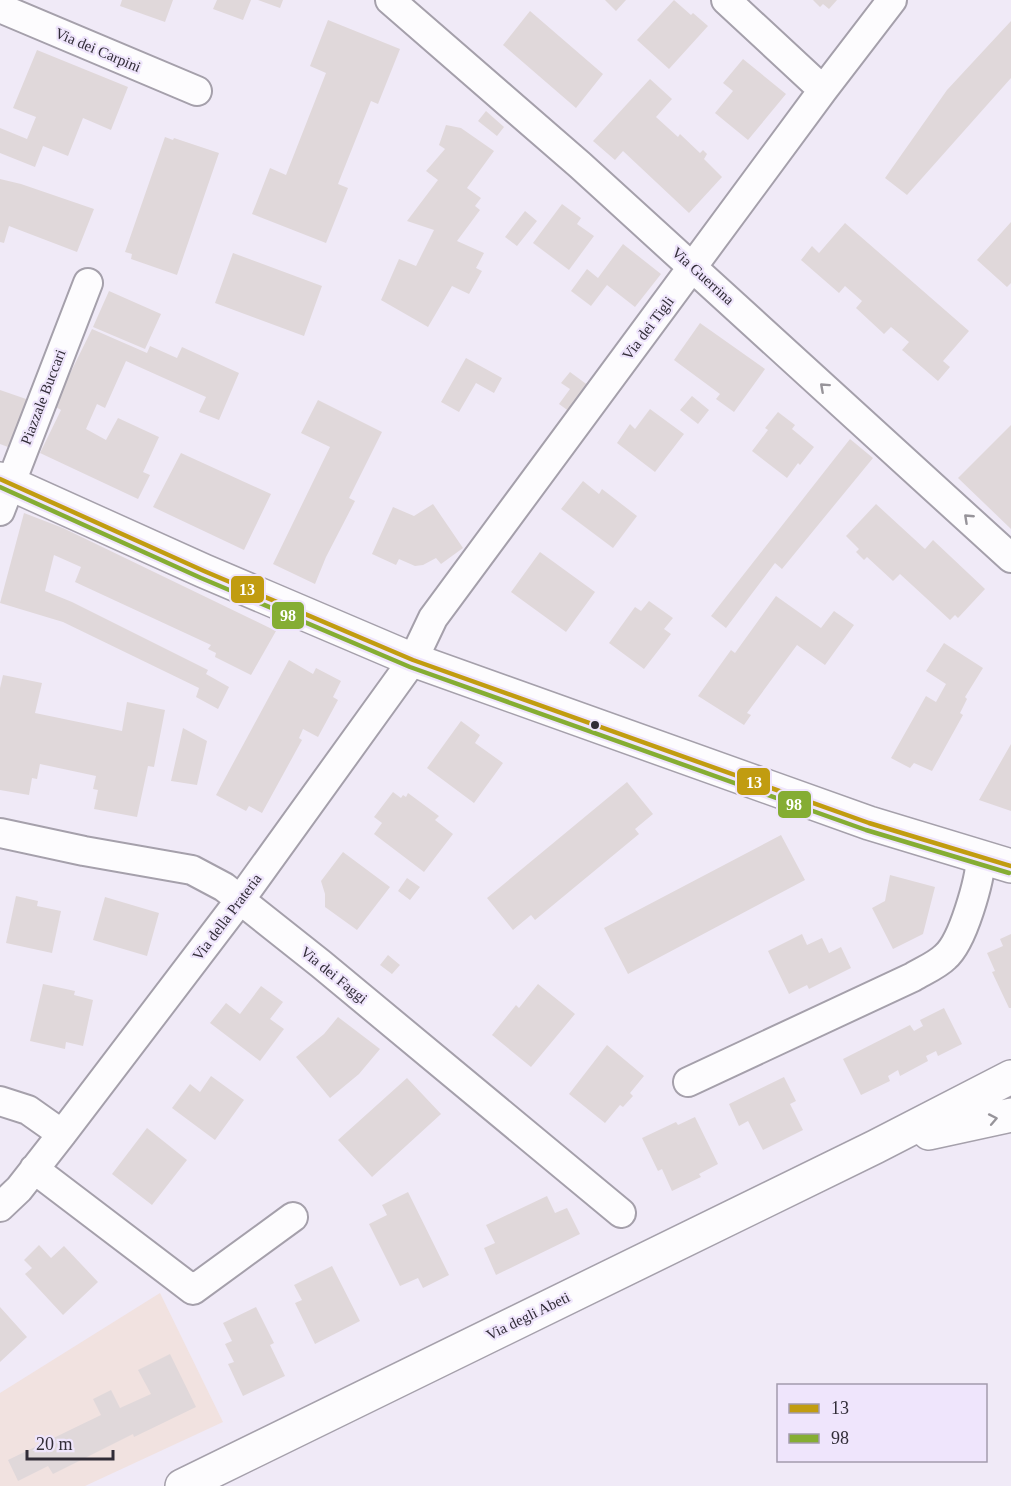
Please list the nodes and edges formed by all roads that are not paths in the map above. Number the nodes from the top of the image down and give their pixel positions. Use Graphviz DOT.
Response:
graph roads {
  1 [pos="390,0"];
  2 [pos="726,0"];
  3 [pos="892,0"];
  4 [pos="0,8"];
  5 [pos="823,90"];
  6 [pos="197,91"];
  7 [pos="693,267"];
  8 [pos="87,283"];
  9 [pos="3,491"];
  10 [pos="1011,558"];
  11 [pos="413,660"];
  12 [pos="0,833"];
  13 [pos="996,862"];
  14 [pos="240,900"];
  15 [pos="1011,1077"];
  16 [pos="688,1082"];
  17 [pos="0,1101"];
  18 [pos="1011,1115"];
  19 [pos="62,1134"];
  20 [pos="875,1147"];
  21 [pos="34,1169"];
  22 [pos="0,1207"];
  23 [pos="621,1213"];
  24 [pos="293,1217"];
  25 [pos="182,1486"];
  1 -- 7 [label="street, Via Guerrina"];
  2 -- 5 [label="street"];
  3 -- 5 [label="street, Via dei Tigli"];
  4 -- 6 [label="street, Via dei Carpini"];
  5 -- 7 [label="street, Via dei Tigli"];
  10 -- 7 [label="street, Via Guerrina, one-way"];
  7 -- 11 [label="street, Via dei Tigli"];
  8 -- 9 [label="street, Piazzale Buccari"];
  9 -- 11 [label="street"];
  11 -- 13 [label="street"];
  11 -- 14 [label="street, Via della Prateria"];
  12 -- 14 [label="street, Via dei Faggi"];
  13 -- 16 [label="street"];
  14 -- 19 [label="street, Via della Prateria"];
  14 -- 23 [label="street, Via dei Faggi"];
  15 -- 20 [label="street, Via degli Abeti"];
  17 -- 19 [label="street"];
  20 -- 18 [label="street, Via degli Abeti, one-way"];
  19 -- 21 [label="street, Via della Prateria"];
  20 -- 25 [label="street, Via degli Abeti"];
  21 -- 22 [label="street, Via della Prateria"];
  21 -- 24 [label="street"];
}
